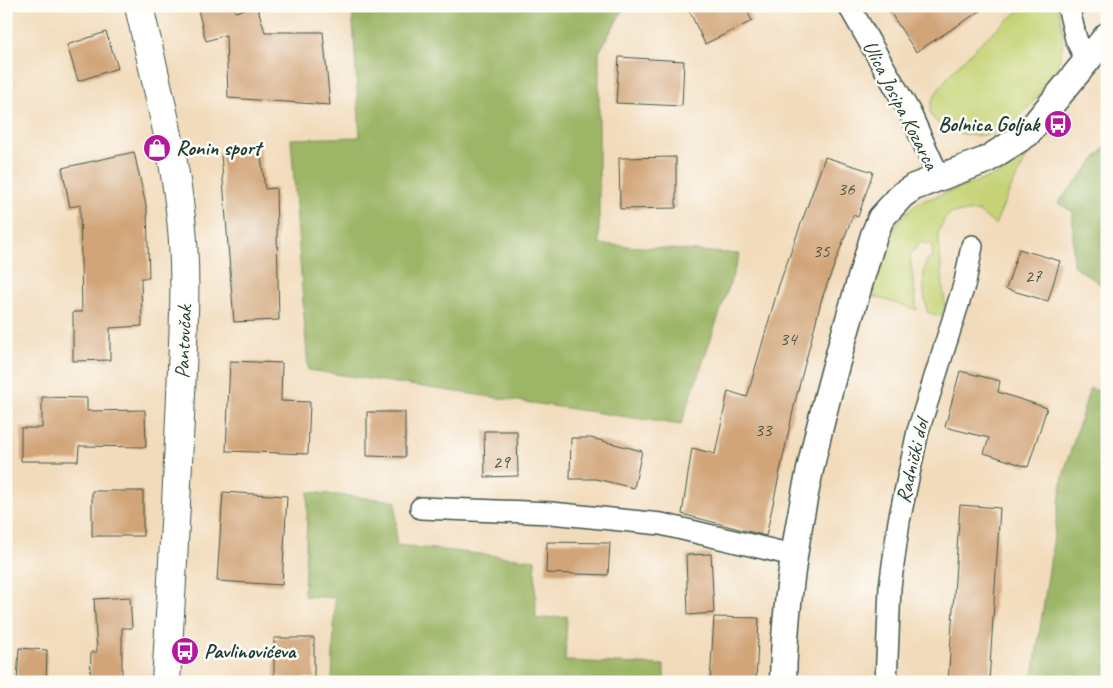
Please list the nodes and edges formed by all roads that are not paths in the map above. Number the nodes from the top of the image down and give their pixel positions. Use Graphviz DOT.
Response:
graph roads {
  1 [pos="139,6"];
  2 [pos="849,6"];
  3 [pos="1068,6"];
  4 [pos="1107,36"];
  5 [pos="1087,62"];
  6 [pos="938,178"];
  7 [pos="972,246"];
  8 [pos="421,508"];
  9 [pos="793,555"];
  10 [pos="166,682"];
  11 [pos="783,682"];
  12 [pos="886,682"];
  1 -- 10 [label="main road, Pantovčak"];
  2 -- 6 [label="street, Ulica Josipa Kozarca"];
  3 -- 5 [label="street"];
  4 -- 5 [label="street"];
  5 -- 6 [label="street"];
  6 -- 9 [label="street"];
  7 -- 12 [label="street, Radnički dol"];
  8 -- 9 [label="street"];
  9 -- 11 [label="street"];
}
